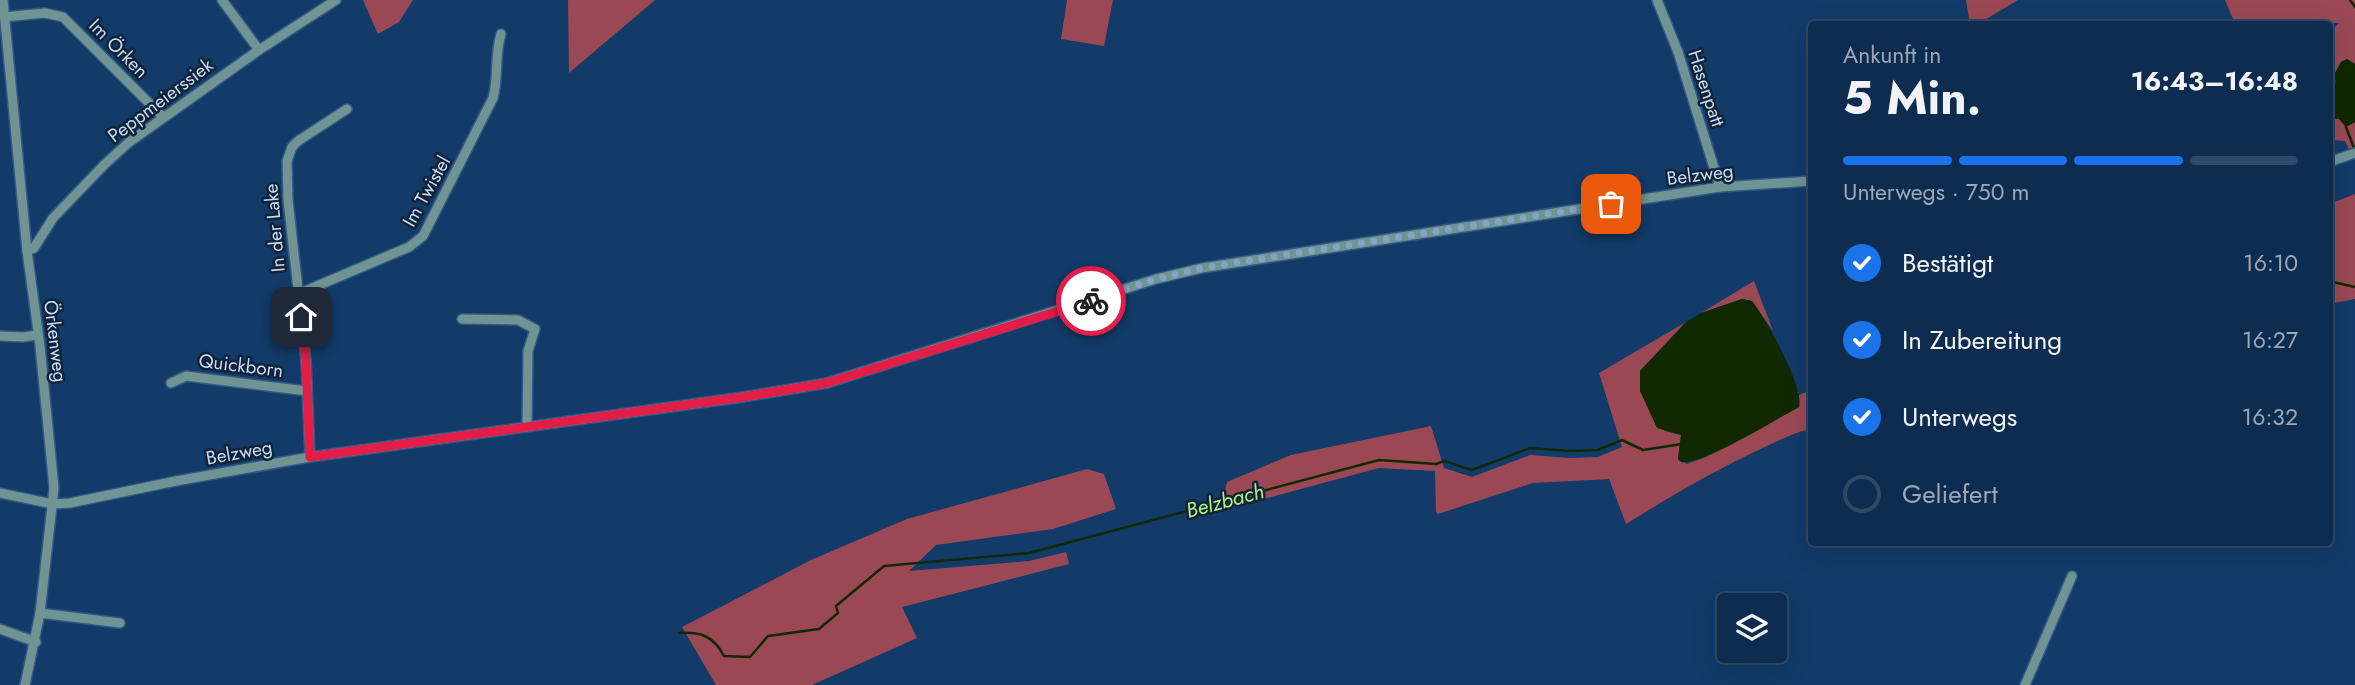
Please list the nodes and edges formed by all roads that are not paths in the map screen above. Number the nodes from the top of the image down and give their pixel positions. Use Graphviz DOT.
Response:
graph roads {
  1 [pos="3,0"];
  2 [pos="222,0"];
  3 [pos="336,0"];
  4 [pos="1657,0"];
  5 [pos="5,17"];
  6 [pos="501,34"];
  7 [pos="259,50"];
  8 [pos="346,109"];
  9 [pos="163,117"];
  10 [pos="2355,153"];
  11 [pos="2333,161"];
  12 [pos="1808,181"];
  13 [pos="1720,187"];
  14 [pos="27,251"];
  15 [pos="298,294"];
  16 [pos="462,319"];
  17 [pos="37,335"];
  18 [pos="0,336"];
  19 [pos="171,383"];
  20 [pos="307,391"];
  21 [pos="527,426"];
  22 [pos="310,457"];
  23 [pos="0,493"];
  24 [pos="53,504"];
  25 [pos="2072,576"];
  26 [pos="40,613"];
  27 [pos="120,623"];
  28 [pos="0,629"];
  29 [pos="36,642"];
  30 [pos="25,685"];
  31 [pos="2025,685"];
  1 -- 5 [label="street, Örkenweg"];
  2 -- 7 [label="street"];
  3 -- 7 [label="street, Peppmeierssiek"];
  4 -- 13 [label="street, Hasenpatt"];
  5 -- 9 [label="street, Im Örken"];
  5 -- 14 [label="street, Örkenweg"];
  6 -- 15 [label="street, Im Twistel"];
  7 -- 9 [label="street, Peppmeierssiek"];
  8 -- 15 [label="street, In der Lake"];
  9 -- 14 [label="street, Peppmeierssiek"];
  10 -- 11 [label="street"];
  12 -- 13 [label="street, Belzweg"];
  13 -- 21 [label="street, Belzweg"];
  14 -- 17 [label="street, Örkenweg"];
  15 -- 20 [label="street, In der Lake"];
  16 -- 21 [label="street"];
  17 -- 18 [label="street"];
  17 -- 24 [label="street, Örkenweg"];
  19 -- 20 [label="street, Quickborn"];
  20 -- 22 [label="street, In der Lake"];
  21 -- 22 [label="street, Belzweg"];
  22 -- 24 [label="street, Belzweg"];
  23 -- 24 [label="street, Belzweg"];
  24 -- 26 [label="street, Örkenweg"];
  25 -- 31 [label="street"];
  26 -- 27 [label="street"];
  26 -- 29 [label="street, Örkenweg"];
  28 -- 29 [label="street"];
  29 -- 30 [label="street, Örkenweg"];
}
